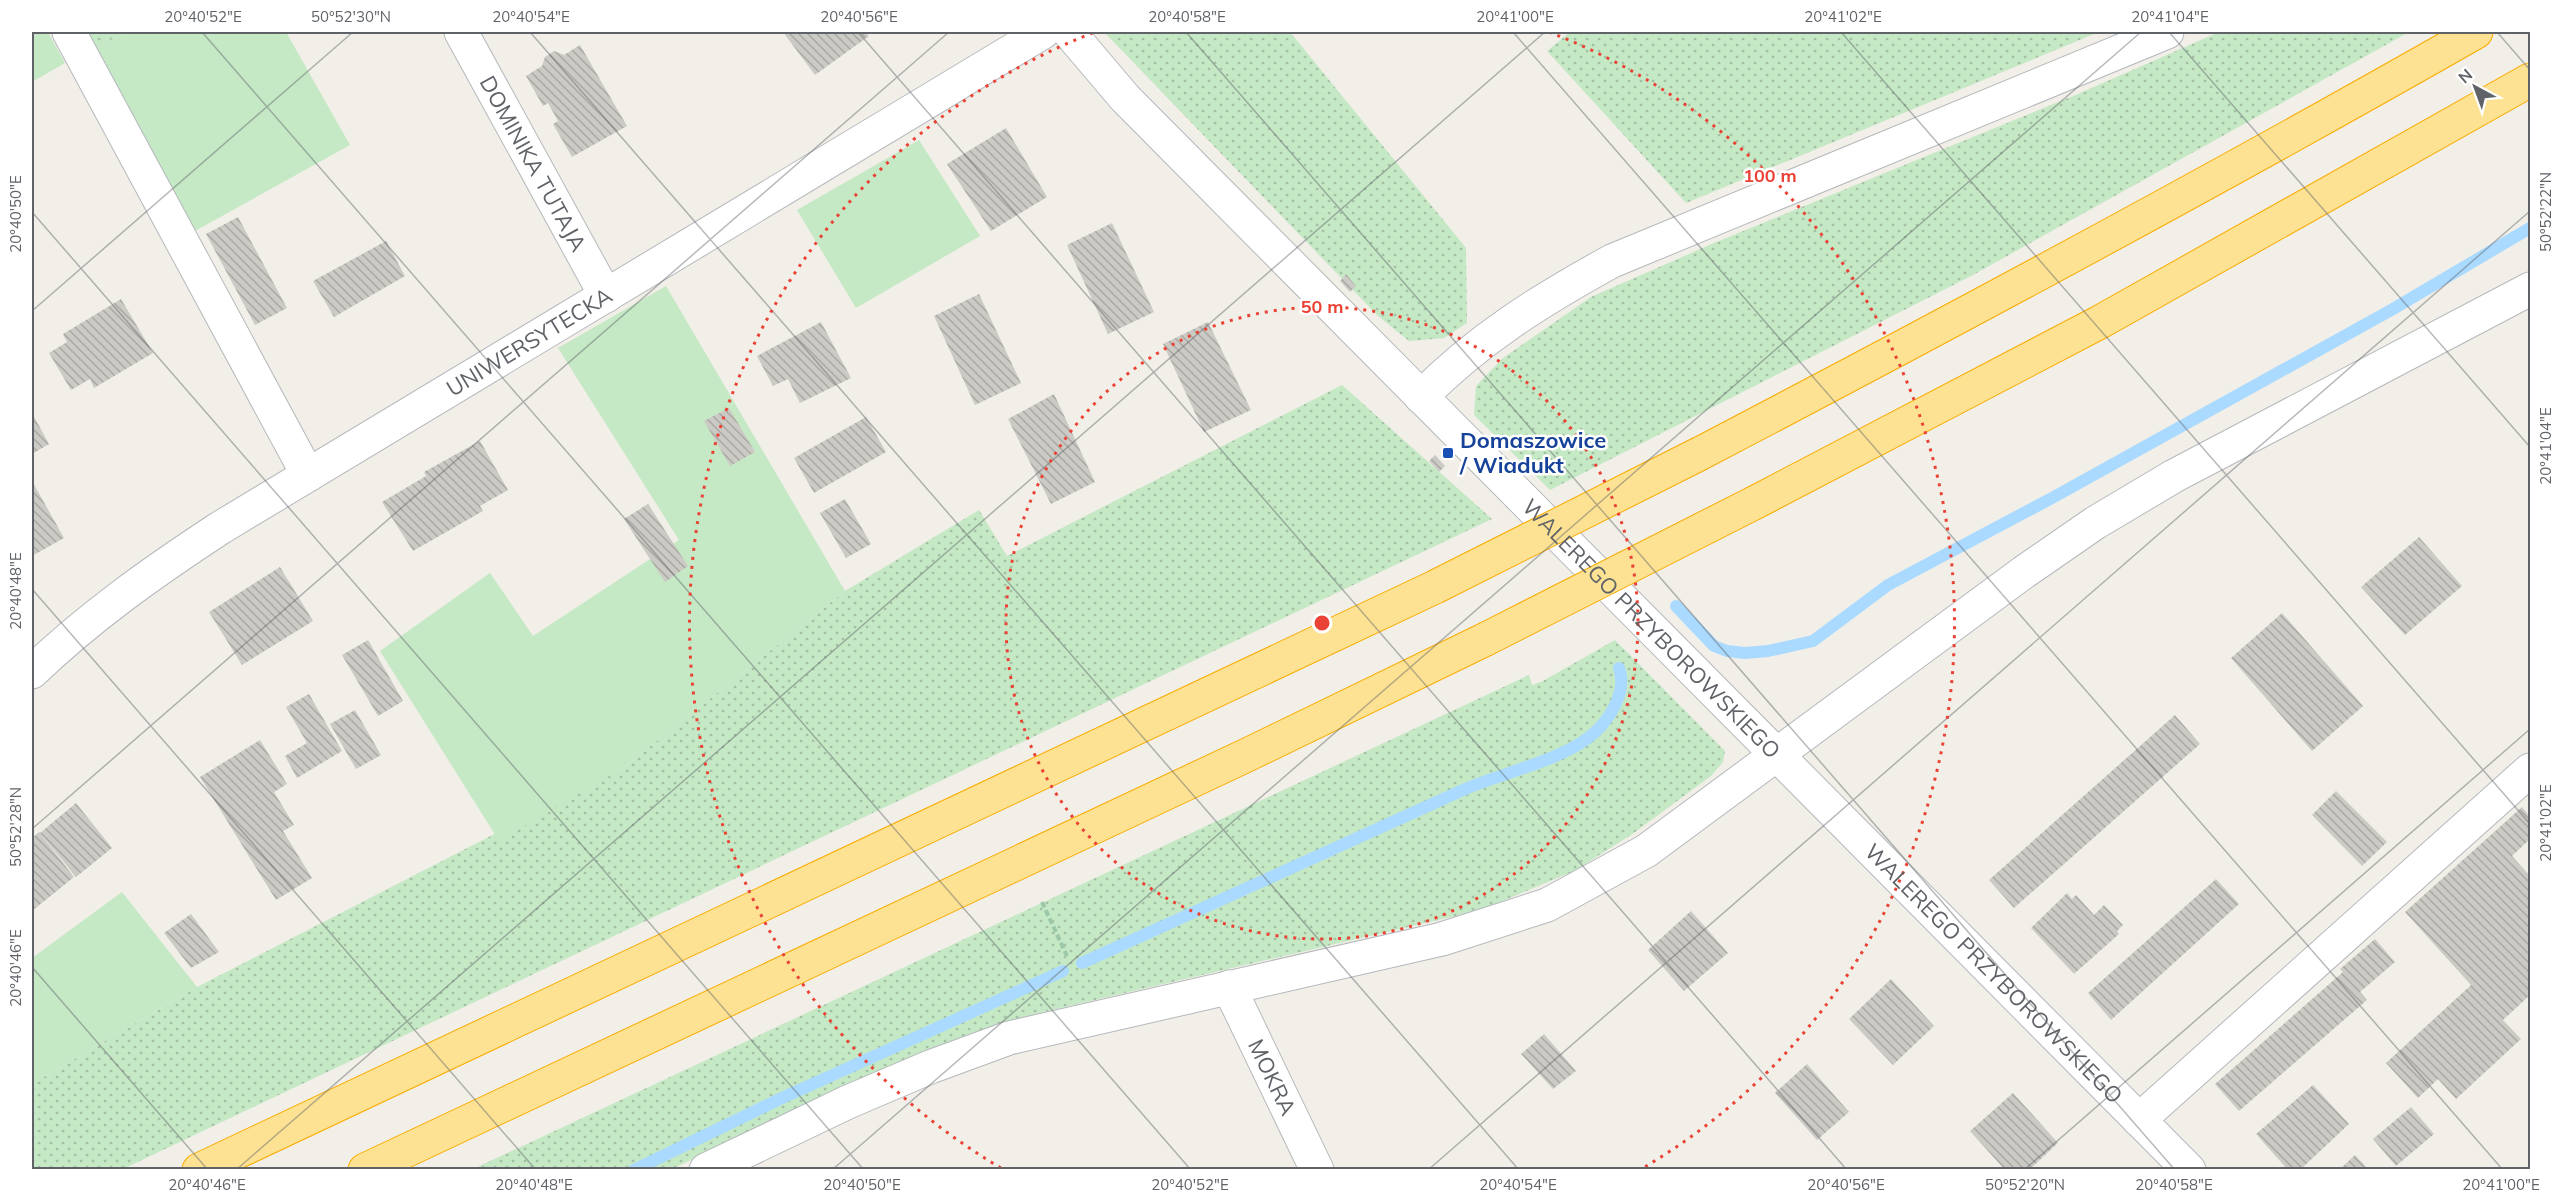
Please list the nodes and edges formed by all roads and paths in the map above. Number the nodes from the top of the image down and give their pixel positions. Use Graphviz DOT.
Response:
graph roads {
  1 [pos="69,32"];
  2 [pos="461,32"];
  3 [pos="1043,32"];
  4 [pos="1069,32"];
  5 [pos="2167,32"];
  6 [pos="2475,32"];
  7 [pos="2530,80"];
  8 [pos="2530,289"];
  9 [pos="606,296"];
  10 [pos="1420,397"];
  11 [pos="308,475"];
  12 [pos="32,672"];
  13 [pos="1777,755"];
  14 [pos="2530,770"];
  15 [pos="1042,902"];
  16 [pos="1067,956"];
  17 [pos="1229,987"];
  18 [pos="2139,1120"];
  19 [pos="200,1170"];
  20 [pos="365,1170"];
  21 [pos="706,1170"];
  22 [pos="1317,1170"];
  23 [pos="2189,1170"];
  1 -- 11 [label="street"];
  2 -- 9 [label="street, DOMINIKA TUTAJA"];
  3 -- 9 [label="street, UNIWERSYTECKA"];
  4 -- 10 [label="street, WALEREGO PRZYBOROWSKIEGO"];
  5 -- 10 [label="street"];
  6 -- 19 [label="highway, bridge"];
  7 -- 20 [label="highway, bridge"];
  8 -- 13 [label="street"];
  9 -- 11 [label="street, UNIWERSYTECKA"];
  10 -- 13 [label="street, WALEREGO PRZYBOROWSKIEGO"];
  11 -- 12 [label="street, UNIWERSYTECKA"];
  13 -- 17 [label="street"];
  13 -- 18 [label="street, WALEREGO PRZYBOROWSKIEGO"];
  14 -- 18 [label="street"];
  15 -- 16 [label="path"];
  17 -- 21 [label="street"];
  17 -- 22 [label="street, MOKRA"];
  18 -- 23 [label="street, WALEREGO PRZYBOROWSKIEGO"];
}
